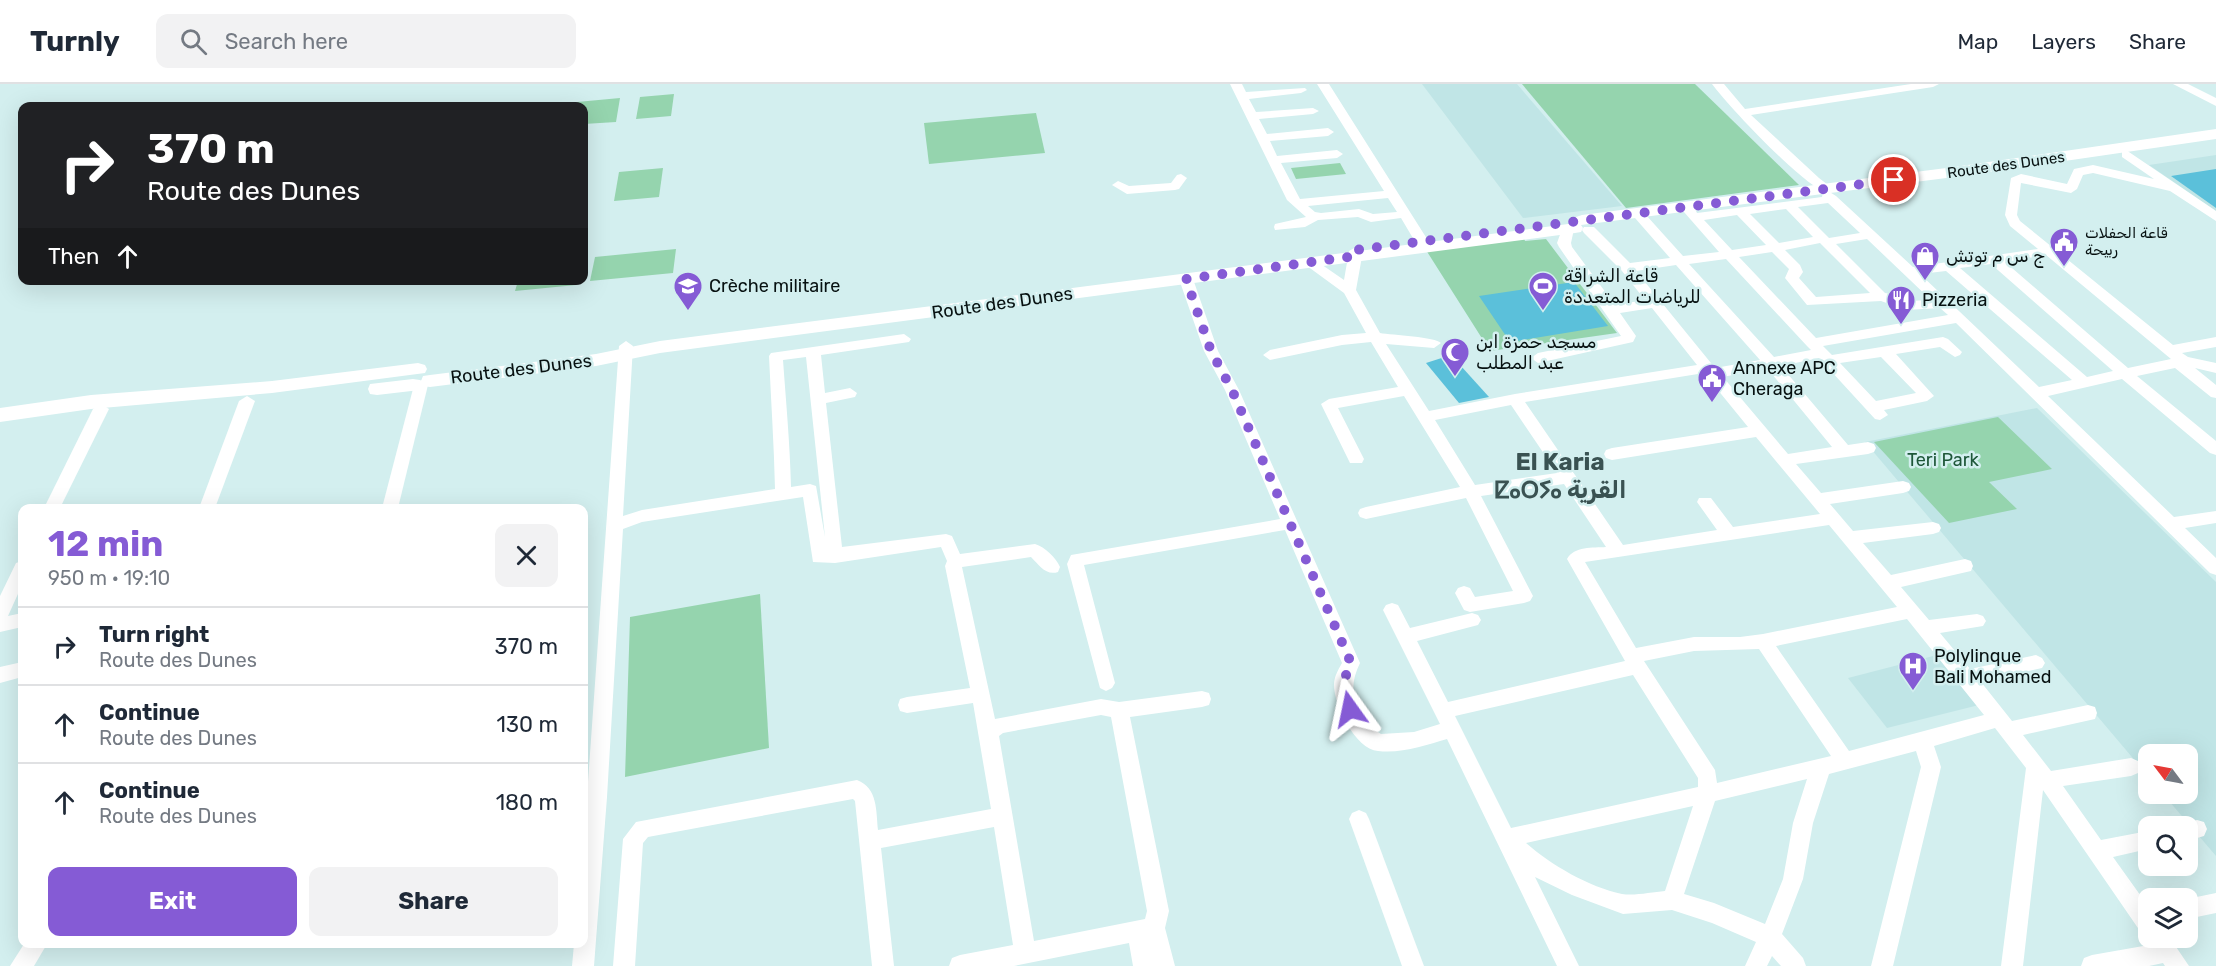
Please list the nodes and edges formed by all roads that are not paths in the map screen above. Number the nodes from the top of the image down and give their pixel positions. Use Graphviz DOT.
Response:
graph roads {
  1 [pos="1323,84"];
  2 [pos="1710,84"];
  3 [pos="1718,84"];
  4 [pos="1933,84"];
  5 [pos="2179,84"];
  6 [pos="1239,90"];
  7 [pos="1301,90"];
  8 [pos="2216,103"];
  9 [pos="1314,111"];
  10 [pos="1742,113"];
  11 [pos="1252,116"];
  12 [pos="1328,132"];
  13 [pos="2216,134"];
  14 [pos="1263,138"];
  15 [pos="2216,144"];
  16 [pos="1337,154"];
  17 [pos="2126,154"];
  18 [pos="1274,160"];
  19 [pos="1181,178"];
  20 [pos="1118,184"];
  21 [pos="2175,188"];
  22 [pos="1825,193"];
  23 [pos="1393,194"];
  24 [pos="1297,203"];
  25 [pos="1788,204"];
  26 [pos="1739,210"];
  27 [pos="1692,214"];
  28 [pos="1316,216"];
  29 [pos="1396,216"];
  30 [pos="2216,217"];
  31 [pos="1641,218"];
  32 [pos="1580,226"];
  33 [pos="1280,227"];
  34 [pos="1870,235"];
  35 [pos="1825,240"];
  36 [pos="1422,242"];
  37 [pos="1775,248"];
  38 [pos="2049,250"];
  39 [pos="1356,254"];
  40 [pos="1729,254"];
  41 [pos="1993,258"];
  42 [pos="1679,261"];
  43 [pos="1310,263"];
  44 [pos="1948,265"];
  45 [pos="1627,268"];
  46 [pos="1909,272"];
  47 [pos="1186,279"];
  48 [pos="1349,290"];
  49 [pos="1881,297"];
  50 [pos="1656,303"];
  51 [pos="1942,303"];
  52 [pos="1611,310"];
  53 [pos="1959,318"];
  54 [pos="1375,337"];
  55 [pos="904,339"];
  56 [pos="2216,342"];
  57 [pos="1434,343"];
  58 [pos="626,350"];
  59 [pos="1884,351"];
  60 [pos="813,352"];
  61 [pos="1821,352"];
  62 [pos="1955,352"];
  63 [pos="1270,355"];
  64 [pos="1538,358"];
  65 [pos="2177,358"];
  66 [pos="1770,362"];
  67 [pos="2216,368"];
  68 [pos="1709,371"];
  69 [pos="2124,373"];
  70 [pos="423,378"];
  71 [pos="2083,382"];
  72 [pos="1408,390"];
  73 [pos="850,393"];
  74 [pos="2036,393"];
  75 [pos="2216,393"];
  76 [pos="1515,399"];
  77 [pos="817,400"];
  78 [pos="247,401"];
  79 [pos="101,409"];
  80 [pos="0,415"];
  81 [pos="1426,417"];
  82 [pos="0,422"];
  83 [pos="1759,431"];
  84 [pos="1868,448"];
  85 [pos="2216,449"];
  86 [pos="1845,452"];
  87 [pos="1612,454"];
  88 [pos="1356,459"];
  89 [pos="1784,460"];
  90 [pos="1567,478"];
  91 [pos="1903,487"];
  92 [pos="1471,491"];
  93 [pos="783,493"];
  94 [pos="1817,500"];
  95 [pos="1705,502"];
  96 [pos="54,504"];
  97 [pos="208,504"];
  98 [pos="391,504"];
  99 [pos="1366,513"];
  100 [pos="2216,517"];
  101 [pos="1832,518"];
  102 [pos="1290,523"];
  103 [pos="2170,524"];
  104 [pos="614,525"];
  105 [pos="1933,528"];
  106 [pos="1730,535"];
  107 [pos="1849,538"];
  108 [pos="1619,552"];
  109 [pos="835,556"];
  110 [pos="955,561"];
  111 [pos="1965,566"];
  112 [pos="1052,567"];
  113 [pos="2216,568"];
  114 [pos="18,576"];
  115 [pos="1887,583"];
  116 [pos="1464,593"];
  117 [pos="1392,610"];
  118 [pos="1910,611"];
  119 [pos="0,614"];
  120 [pos="1472,620"];
  121 [pos="18,621"];
  122 [pos="1977,621"];
  123 [pos="0,624"];
  124 [pos="1925,628"];
  125 [pos="1406,636"];
  126 [pos="1763,640"];
  127 [pos="1634,661"];
  128 [pos="2036,663"];
  129 [pos="18,671"];
  130 [pos="0,675"];
  131 [pos="1966,677"];
  132 [pos="1106,683"];
  133 [pos="982,694"];
  134 [pos="1202,699"];
  135 [pos="907,705"];
  136 [pos="1119,710"];
  137 [pos="1442,711"];
  138 [pos="2088,713"];
  139 [pos="2002,725"];
  140 [pos="1453,729"];
  141 [pos="989,733"];
  142 [pos="1923,742"];
  143 [pos="1845,761"];
  144 [pos="1821,767"];
  145 [pos="2130,768"];
  146 [pos="2042,774"];
  147 [pos="1707,794"];
  148 [pos="1002,816"];
  149 [pos="1359,819"];
  150 [pos="1506,838"];
  151 [pos="870,841"];
  152 [pos="2138,842"];
  153 [pos="2096,851"];
  154 [pos="1672,900"];
  155 [pos="2216,903"];
  156 [pos="588,906"];
  157 [pos="2198,907"];
  158 [pos="2138,908"];
  159 [pos="1145,930"];
  160 [pos="1770,937"];
  161 [pos="33,948"];
  162 [pos="584,948"];
  163 [pos="2168,952"];
  164 [pos="1025,953"];
  165 [pos="21,966"];
  166 [pos="583,966"];
  167 [pos="624,966"];
  168 [pos="883,966"];
  169 [pos="960,966"];
  170 [pos="1144,966"];
  171 [pos="1164,966"];
  172 [pos="1413,966"];
  173 [pos="1568,966"];
  174 [pos="1756,966"];
  175 [pos="1795,966"];
  176 [pos="1882,966"];
  177 [pos="2012,966"];
  178 [pos="2092,966"];
  1 -- 23 [label="street"];
  2 -- 22 [label="street"];
  3 -- 10 [label="street"];
  4 -- 10 [label="street"];
  5 -- 8 [label="street"];
  6 -- 7 [label="street"];
  6 -- 11 [label="street"];
  9 -- 11 [label="street"];
  10 -- 22 [label="street"];
  11 -- 14 [label="street"];
  12 -- 14 [label="street"];
  13 -- 22 [label="main road, Route des Dunes"];
  14 -- 18 [label="street"];
  15 -- 17 [label="main road, Route des Dunes"];
  16 -- 18 [label="street"];
  17 -- 21 [label="street"];
  17 -- 22 [label="main road, Route des Dunes"];
  18 -- 24 [label="street"];
  19 -- 20 [label="street"];
  21 -- 30 [label="street"];
  21 -- 38 [label="street"];
  22 -- 25 [label="street"];
  22 -- 27 [label="main road, Route des Dunes"];
  22 -- 32 [label="main road, Route des Dunes"];
  22 -- 34 [label="street"];
  23 -- 24 [label="street"];
  23 -- 36 [label="street"];
  24 -- 28 [label="street"];
  25 -- 26 [label="street"];
  25 -- 35 [label="street"];
  26 -- 27 [label="street"];
  26 -- 37 [label="street"];
  27 -- 31 [label="main road, Route des Dunes"];
  27 -- 40 [label="street"];
  28 -- 29 [label="street"];
  28 -- 33 [label="street"];
  31 -- 32 [label="main road, Route des Dunes"];
  31 -- 42 [label="street"];
  32 -- 36 [label="main road, Route des Dunes"];
  32 -- 39 [label="main road, Route des Dunes"];
  32 -- 45 [label="street"];
  32 -- 52 [label="street"];
  34 -- 35 [label="street"];
  34 -- 46 [label="street"];
  35 -- 37 [label="street"];
  35 -- 49 [label="street"];
  36 -- 39 [label="main road, Route des Dunes"];
  37 -- 40 [label="street"];
  37 -- 49 [label="street"];
  38 -- 41 [label="street"];
  38 -- 65 [label="street"];
  39 -- 43 [label="main road, Route des Dunes"];
  39 -- 48 [label="street"];
  39 -- 58 [label="main road, Route des Dunes"];
  40 -- 42 [label="street"];
  40 -- 61 [label="street"];
  41 -- 44 [label="street"];
  41 -- 69 [label="street"];
  42 -- 45 [label="street"];
  42 -- 66 [label="street"];
  43 -- 47 [label="main road, Route des Dunes"];
  43 -- 48 [label="street"];
  44 -- 46 [label="street"];
  44 -- 71 [label="street"];
  45 -- 50 [label="street"];
  46 -- 51 [label="street"];
  47 -- 58 [label="main road, Route des Dunes"];
  47 -- 102 [label="street"];
  48 -- 54 [label="street"];
  49 -- 51 [label="street"];
  50 -- 52 [label="street"];
  50 -- 68 [label="street"];
  51 -- 53 [label="street"];
  52 -- 64 [label="street"];
  53 -- 61 [label="street"];
  53 -- 74 [label="street"];
  54 -- 57 [label="street"];
  54 -- 63 [label="street"];
  54 -- 72 [label="street"];
  55 -- 60 [label="street"];
  56 -- 65 [label="street"];
  58 -- 70 [label="main road, Route des Dunes"];
  58 -- 104 [label="street"];
  59 -- 61 [label="street"];
  59 -- 61 [label="street"];
  59 -- 62 [label="street"];
  60 -- 77 [label="street"];
  60 -- 93 [label="street"];
  61 -- 66 [label="street"];
  65 -- 67 [label="street"];
  65 -- 69 [label="street"];
  65 -- 75 [label="street"];
  66 -- 68 [label="street"];
  66 -- 86 [label="street"];
  68 -- 76 [label="street"];
  68 -- 83 [label="street"];
  69 -- 71 [label="street"];
  69 -- 85 [label="street"];
  70 -- 78 [label="main road, Route des Dunes"];
  70 -- 80 [label="main road, Route des Dunes"];
  70 -- 98 [label="street"];
  71 -- 74 [label="street"];
  72 -- 81 [label="street"];
  72 -- 88 [label="street"];
  73 -- 77 [label="street"];
  74 -- 103 [label="street"];
  76 -- 81 [label="street"];
  76 -- 90 [label="street"];
  77 -- 109 [label="street"];
  78 -- 79 [label="main road, Route des Dunes"];
  78 -- 97 [label="street"];
  79 -- 82 [label="main road, Route des Dunes"];
  79 -- 96 [label="street"];
  81 -- 92 [label="street"];
  83 -- 87 [label="street"];
  83 -- 89 [label="street"];
  84 -- 86 [label="street"];
  86 -- 89 [label="street"];
  89 -- 94 [label="street"];
  90 -- 92 [label="street"];
  90 -- 108 [label="street"];
  91 -- 94 [label="street"];
  92 -- 99 [label="street"];
  92 -- 116 [label="street"];
  93 -- 104 [label="street"];
  93 -- 109 [label="street"];
  94 -- 101 [label="street"];
  95 -- 106 [label="street"];
  100 -- 103 [label="street"];
  101 -- 106 [label="street"];
  101 -- 107 [label="street"];
  102 -- 132 [label="street"];
  102 -- 140 [label="street"];
  103 -- 113 [label="street"];
  104 -- 156 [label="street"];
  105 -- 107 [label="street"];
  106 -- 108 [label="street"];
  107 -- 115 [label="street"];
  108 -- 127 [label="street"];
  109 -- 110 [label="street"];
  110 -- 112 [label="street"];
  110 -- 133 [label="street"];
  111 -- 115 [label="street"];
  114 -- 119 [label="street"];
  115 -- 118 [label="street"];
  117 -- 125 [label="street"];
  118 -- 124 [label="street"];
  118 -- 126 [label="street"];
  120 -- 125 [label="street"];
  121 -- 123 [label="street"];
  122 -- 124 [label="street"];
  124 -- 131 [label="street"];
  125 -- 137 [label="street"];
  126 -- 127 [label="street"];
  126 -- 143 [label="street"];
  127 -- 137 [label="street"];
  127 -- 147 [label="street"];
  128 -- 131 [label="street"];
  129 -- 130 [label="street"];
  131 -- 139 [label="street"];
  133 -- 135 [label="street"];
  133 -- 141 [label="street"];
  134 -- 136 [label="street"];
  136 -- 141 [label="street"];
  136 -- 159 [label="street"];
  137 -- 140 [label="street"];
  138 -- 139 [label="street"];
  139 -- 142 [label="street"];
  139 -- 146 [label="street"];
  140 -- 150 [label="street"];
  141 -- 148 [label="street"];
  142 -- 143 [label="street"];
  142 -- 176 [label="street"];
  143 -- 144 [label="street"];
  144 -- 147 [label="street"];
  144 -- 160 [label="street"];
  145 -- 146 [label="street"];
  146 -- 153 [label="street"];
  146 -- 177 [label="street"];
  147 -- 150 [label="street"];
  147 -- 154 [label="street"];
  148 -- 151 [label="street"];
  148 -- 164 [label="street"];
  149 -- 172 [label="street"];
  150 -- 154 [label="street"];
  150 -- 173 [label="street"];
  151 -- 167 [label="street"];
  151 -- 168 [label="street"];
  152 -- 153 [label="street"];
  153 -- 158 [label="street"];
  154 -- 160 [label="street"];
  155 -- 157 [label="street"];
  159 -- 164 [label="street"];
  159 -- 170 [label="street"];
  159 -- 171 [label="street"];
  160 -- 174 [label="street"];
  160 -- 175 [label="street"];
  161 -- 165 [label="street"];
  162 -- 166 [label="street"];
  163 -- 178 [label="street"];
  164 -- 169 [label="street"];
}
